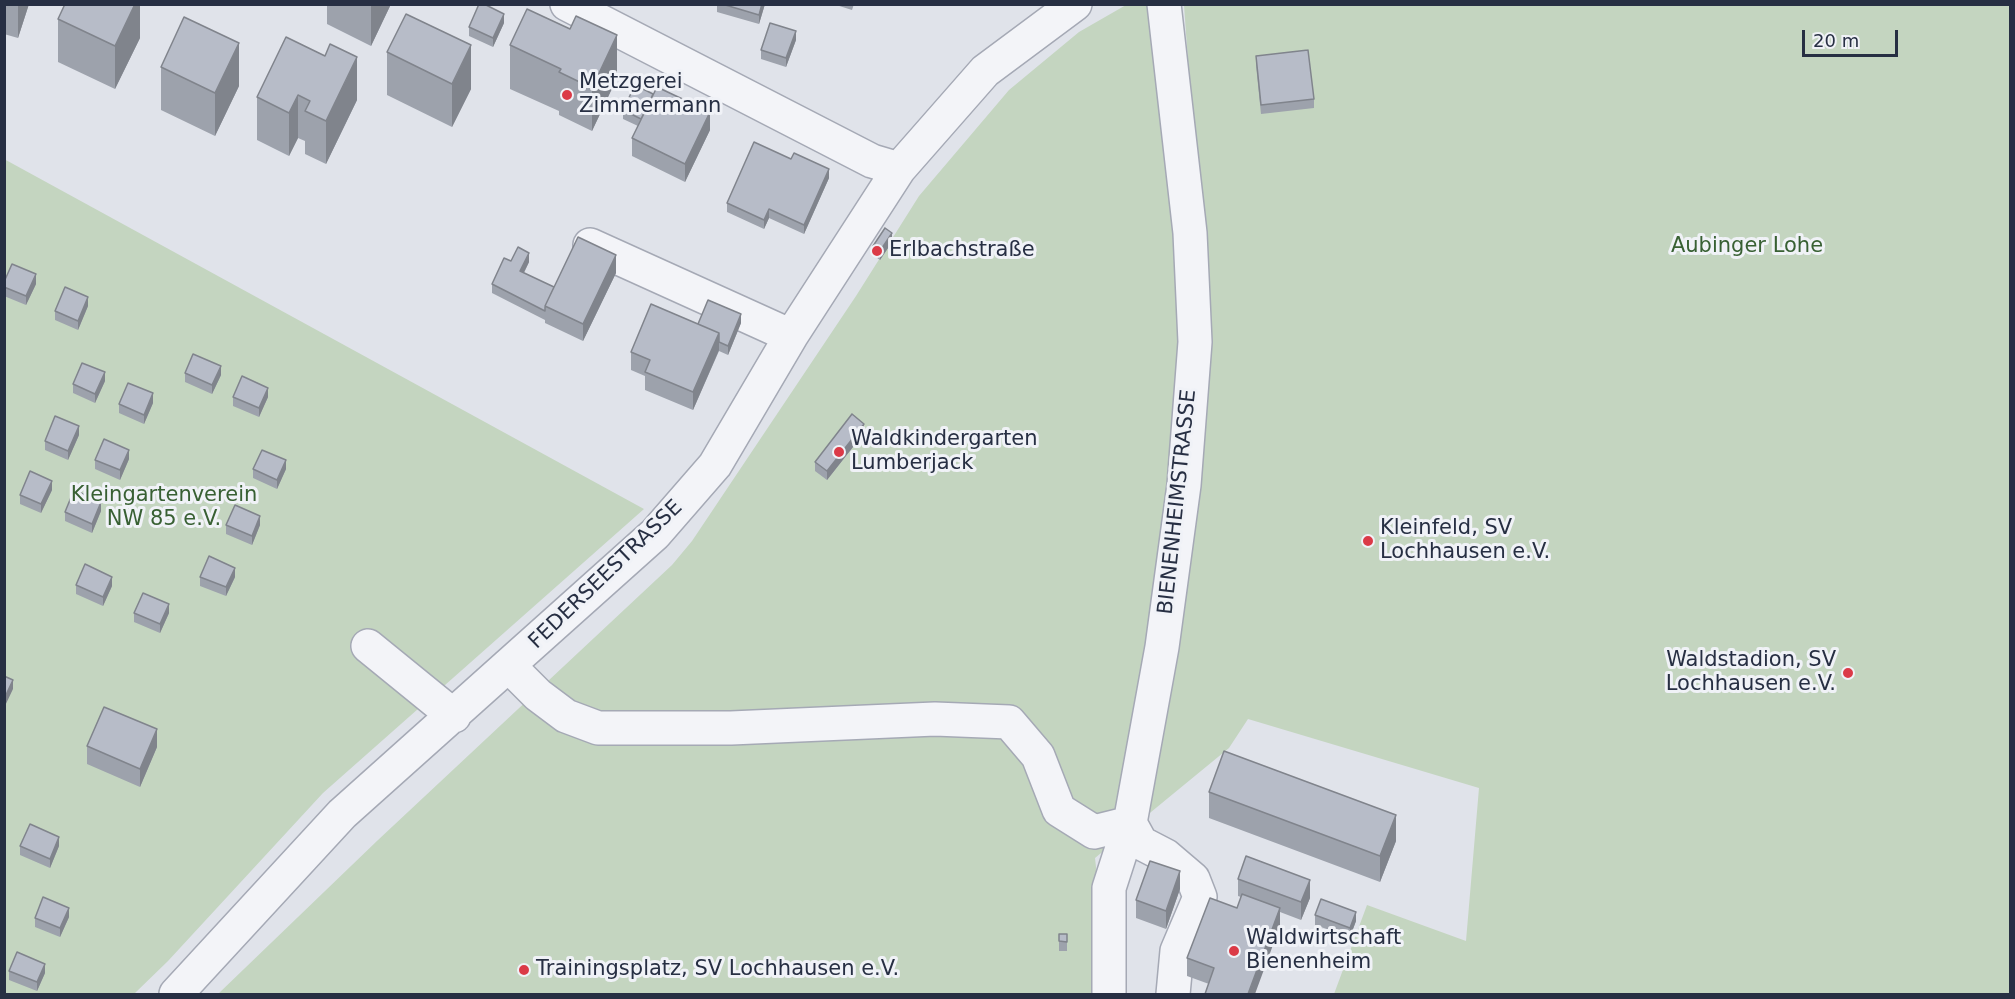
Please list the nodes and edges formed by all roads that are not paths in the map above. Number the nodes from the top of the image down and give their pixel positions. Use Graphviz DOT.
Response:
graph roads {
  1 [pos="567,4"];
  2 [pos="1075,4"];
  3 [pos="1164,4"];
  4 [pos="899,169"];
  5 [pos="590,245"];
  6 [pos="791,336"];
  7 [pos="368,646"];
  8 [pos="509,666"];
  9 [pos="454,716"];
  10 [pos="1130,823"];
  11 [pos="176,994"];
  12 [pos="1108,994"];
  13 [pos="1173,994"];
  1 -- 4 [label="street"];
  2 -- 4 [label="street, FEDERSEESTRASSE"];
  3 -- 10 [label="street, BIENENHEIMSTRASSE"];
  4 -- 6 [label="street, FEDERSEESTRASSE"];
  5 -- 6 [label="street"];
  6 -- 8 [label="street, FEDERSEESTRASSE"];
  7 -- 9 [label="street"];
  8 -- 9 [label="street, FEDERSEESTRASSE"];
  8 -- 10 [label="street"];
  9 -- 11 [label="street, FEDERSEESTRASSE"];
  10 -- 12 [label="street, BIENENHEIMSTRASSE"];
  10 -- 13 [label="street"];
}
